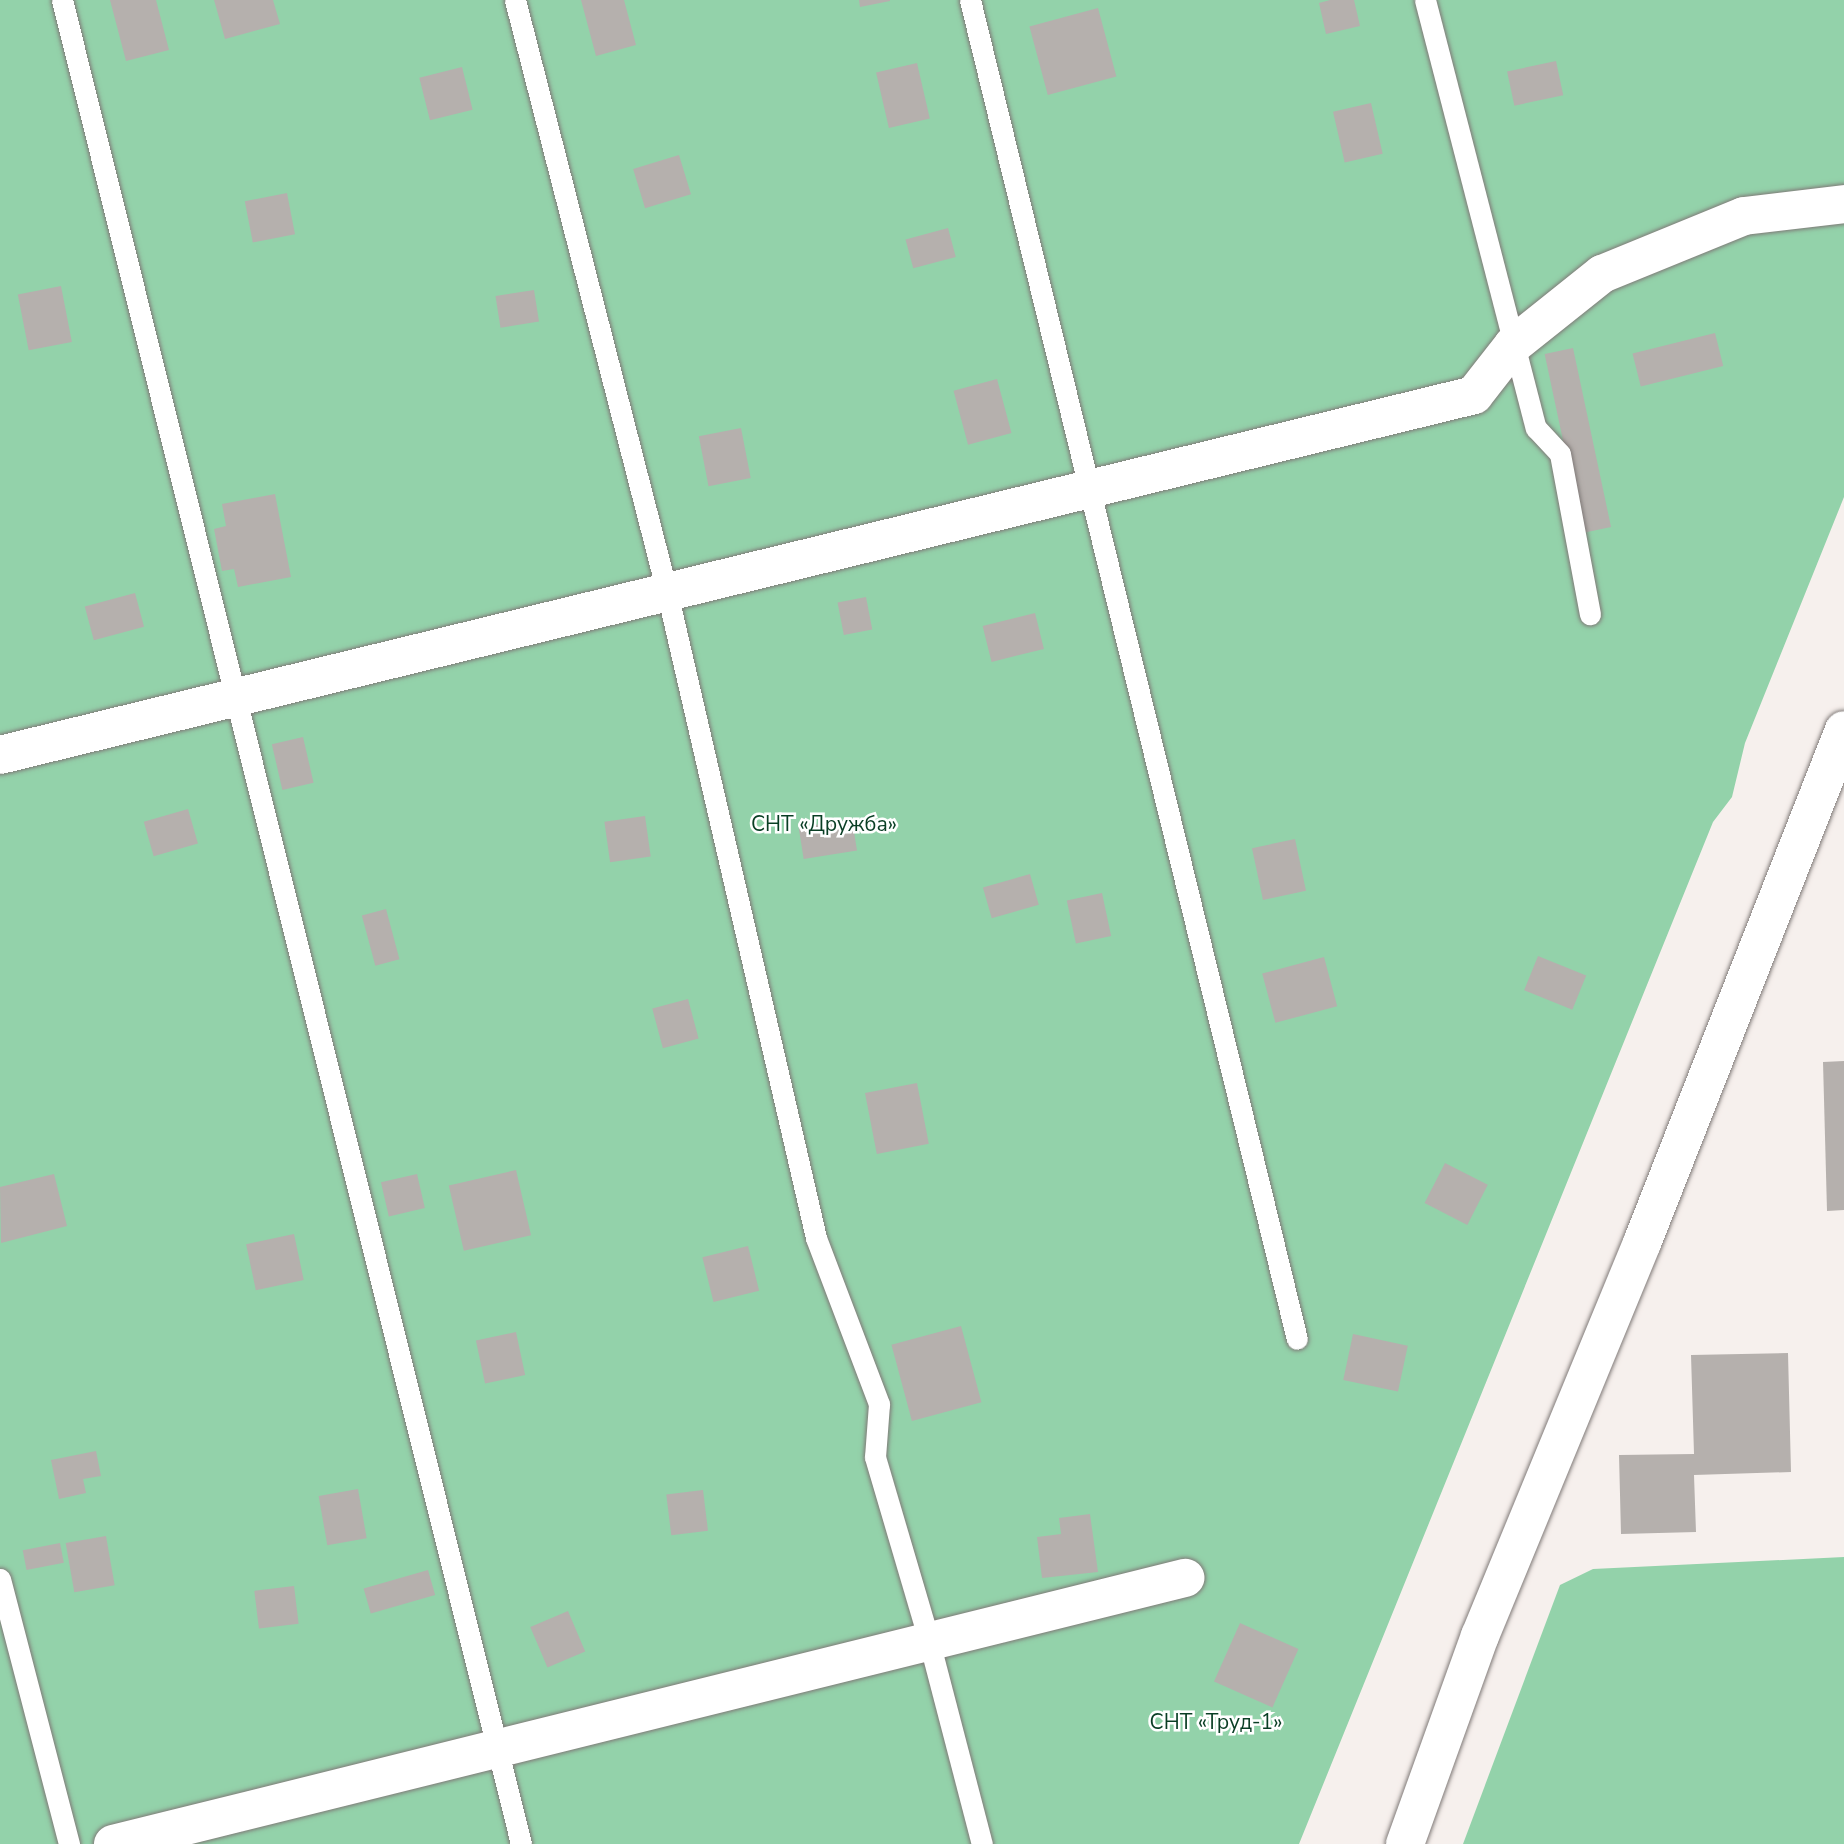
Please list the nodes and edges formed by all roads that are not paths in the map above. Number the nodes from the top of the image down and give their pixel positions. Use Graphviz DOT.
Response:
graph roads {
  1 [pos="62,0"];
  2 [pos="515,0"];
  3 [pos="970,0"];
  4 [pos="1425,0"];
  5 [pos="1844,204"];
  6 [pos="1513,345"];
  7 [pos="1089,489"];
  8 [pos="667,592"];
  9 [pos="1590,614"];
  10 [pos="236,697"];
  11 [pos="1844,730"];
  12 [pos="0,755"];
  13 [pos="1297,1339"];
  14 [pos="1185,1578"];
  15 [pos="0,1579"];
  16 [pos="929,1641"];
  17 [pos="497,1748"];
  18 [pos="69,1844"];
  19 [pos="113,1844"];
  20 [pos="521,1844"];
  21 [pos="982,1844"];
  22 [pos="1405,1844"];
  1 -- 10 [label="lane"];
  2 -- 8 [label="lane"];
  3 -- 7 [label="lane"];
  4 -- 6 [label="lane"];
  5 -- 6 [label="street"];
  6 -- 7 [label="street"];
  6 -- 9 [label="lane"];
  7 -- 8 [label="street"];
  7 -- 13 [label="lane"];
  8 -- 10 [label="street"];
  8 -- 16 [label="lane"];
  10 -- 12 [label="street"];
  10 -- 17 [label="lane"];
  11 -- 22 [label="street"];
  14 -- 16 [label="street"];
  15 -- 18 [label="lane"];
  16 -- 17 [label="street"];
  16 -- 21 [label="lane"];
  17 -- 19 [label="street"];
  17 -- 20 [label="lane"];
}
